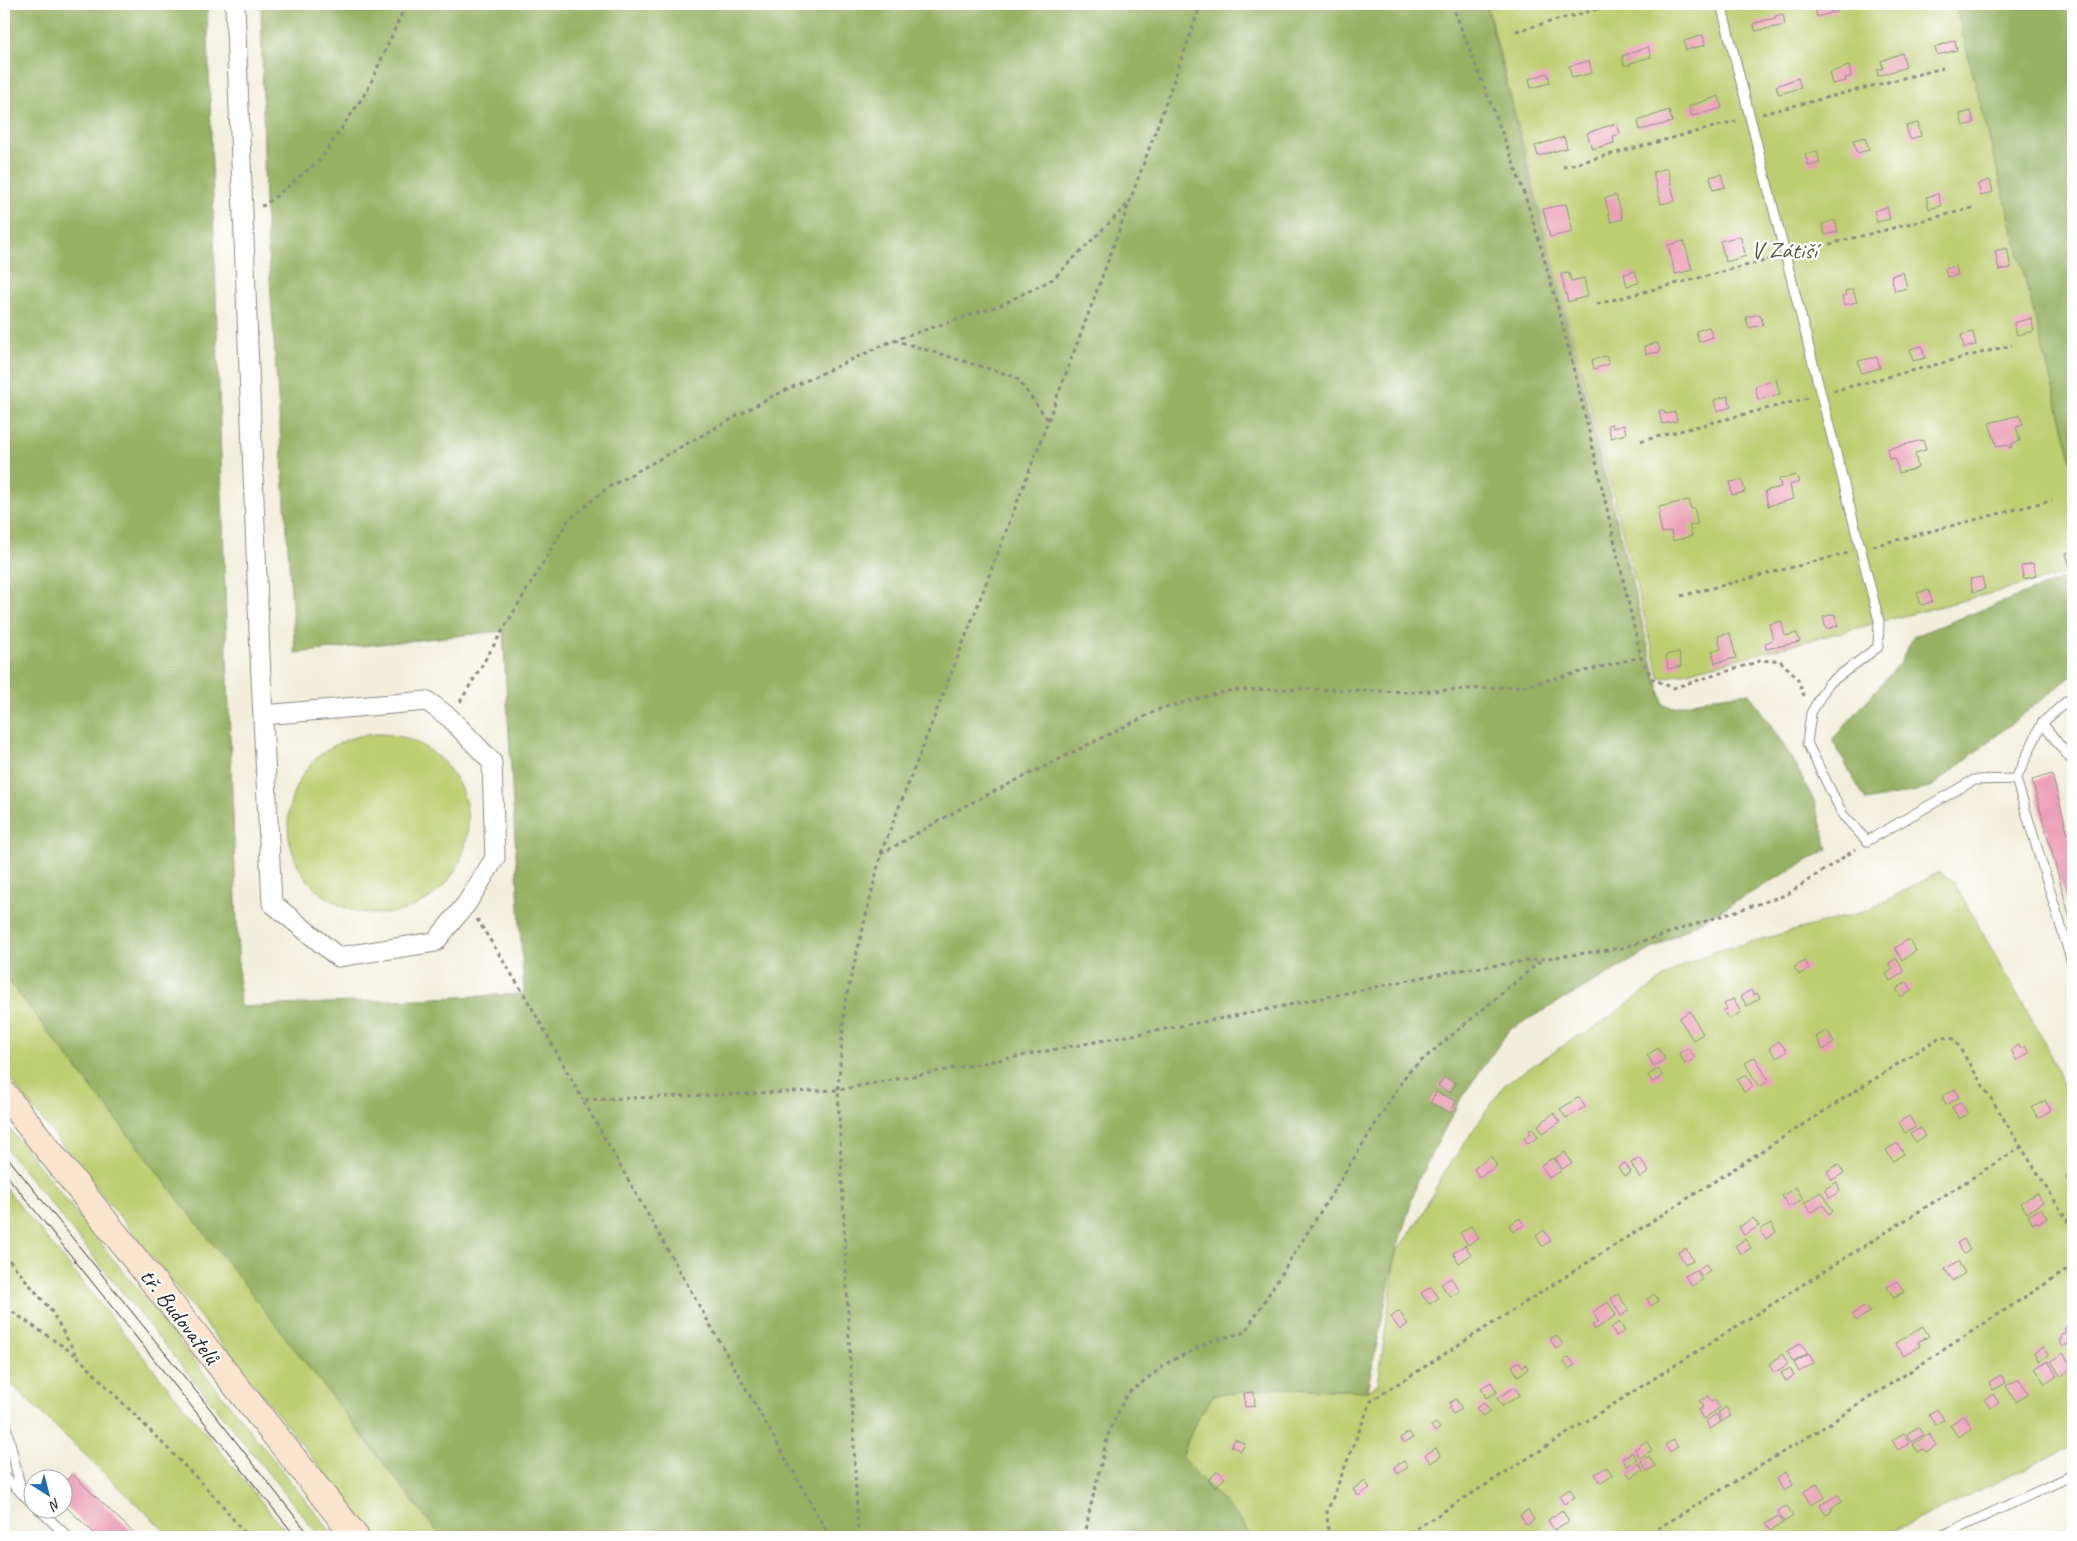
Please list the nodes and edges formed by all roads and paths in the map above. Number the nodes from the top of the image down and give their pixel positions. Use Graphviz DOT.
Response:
graph roads {
  1 [pos="235,4"];
  2 [pos="406,4"];
  3 [pos="1201,4"];
  4 [pos="1452,4"];
  5 [pos="1617,4"];
  6 [pos="1721,4"];
  7 [pos="1516,31"];
  8 [pos="1132,200"];
  9 [pos="243,210"];
  10 [pos="894,340"];
  11 [pos="1049,421"];
  12 [pos="1641,657"];
  13 [pos="2073,696"];
  14 [pos="1811,713"];
  15 [pos="263,715"];
  16 [pos="450,718"];
  17 [pos="2042,723"];
  18 [pos="2073,762"];
  19 [pos="2016,779"];
  20 [pos="1867,841"];
  21 [pos="881,854"];
  22 [pos="467,903"];
  23 [pos="1544,958"];
  24 [pos="2073,966"];
  25 [pos="838,1090"];
  26 [pos="4,1094"];
  27 [pos="583,1100"];
  28 [pos="2021,1147"];
  29 [pos="2073,1230"];
  30 [pos="4,1254"];
  31 [pos="2073,1266"];
  32 [pos="4,1306"];
  33 [pos="77,1356"];
  34 [pos="4,1417"];
  35 [pos="2073,1474"];
  36 [pos="4,1476"];
  37 [pos="22,1494"];
  38 [pos="48,1518"];
  39 [pos="68,1537"];
  40 [pos="247,1537"];
  41 [pos="356,1537"];
  42 [pos="830,1537"];
  43 [pos="858,1537"];
  44 [pos="1085,1537"];
  45 [pos="1332,1537"];
  46 [pos="1403,1537"];
  47 [pos="1644,1537"];
  48 [pos="1939,1537"];
  1 -- 9 [label="street"];
  2 -- 9 [label="path"];
  3 -- 8 [label="path"];
  4 -- 12 [label="path"];
  5 -- 7 [label="path"];
  6 -- 14 [label="lane"];
  8 -- 10 [label="path"];
  8 -- 11 [label="path"];
  9 -- 15 [label="street"];
  10 -- 11 [label="path"];
  10 -- 16 [label="path"];
  11 -- 21 [label="path"];
  12 -- 14 [label="path"];
  12 -- 21 [label="path"];
  13 -- 17 [label="lane"];
  14 -- 20 [label="lane"];
  15 -- 16 [label="street"];
  15 -- 22 [label="street"];
  16 -- 22 [label="street"];
  17 -- 18 [label="lane"];
  17 -- 19 [label="lane"];
  19 -- 20 [label="lane"];
  19 -- 24 [label="lane"];
  20 -- 23 [label="path"];
  21 -- 25 [label="path"];
  22 -- 27 [label="path"];
  23 -- 25 [label="path"];
  23 -- 44 [label="path"];
  25 -- 27 [label="path"];
  25 -- 43 [label="path"];
  26 -- 41 [label="street, tř. Budovatelů"];
  27 -- 42 [label="path"];
  28 -- 29 [label="path"];
  28 -- 45 [label="path"];
  28 -- 46 [label="path"];
  30 -- 33 [label="path"];
  31 -- 47 [label="path"];
  32 -- 33 [label="path"];
  33 -- 40 [label="path"];
  34 -- 37 [label="lane"];
  35 -- 48 [label="lane"];
  36 -- 37 [label="lane"];
  38 -- 39 [label="lane"];
}
